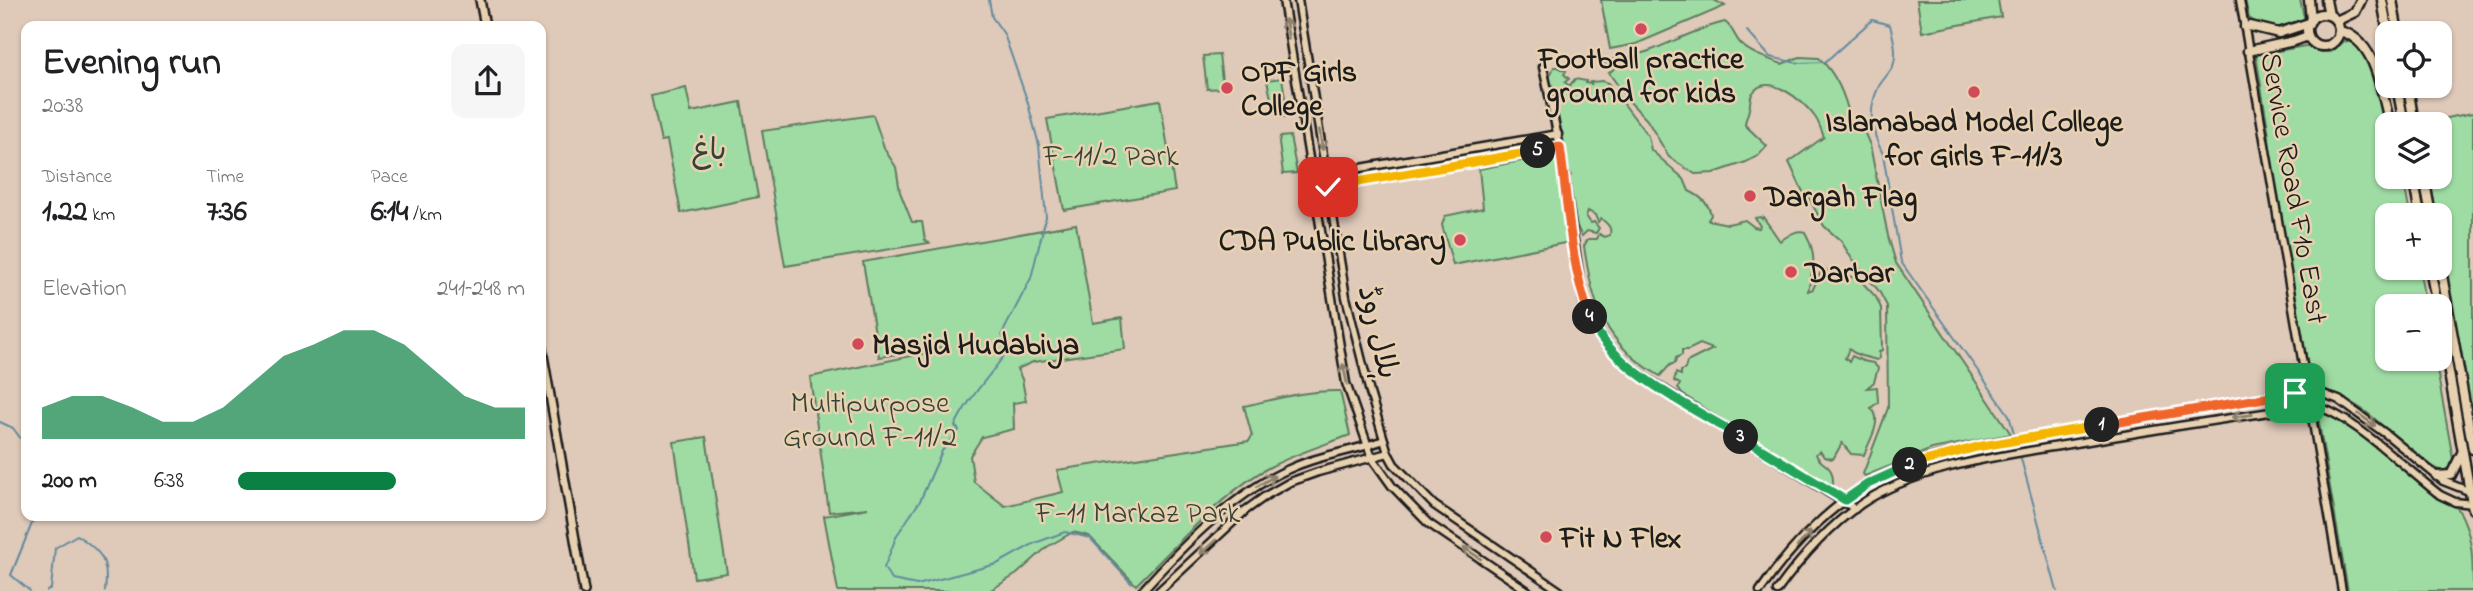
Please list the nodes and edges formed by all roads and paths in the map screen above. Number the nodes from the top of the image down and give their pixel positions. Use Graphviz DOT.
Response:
graph roads {
  1 [pos="480,0"];
  2 [pos="1283,0"];
  3 [pos="1298,0"];
  4 [pos="2240,0"];
  5 [pos="2309,0"];
  6 [pos="2326,0"];
  7 [pos="2361,0"];
  8 [pos="2382,0"];
  9 [pos="2392,0"];
  10 [pos="2333,18"];
  11 [pos="484,21"];
  12 [pos="2385,21"];
  13 [pos="2396,21"];
  14 [pos="2310,22"];
  15 [pos="2245,27"];
  16 [pos="2339,31"];
  17 [pos="2308,36"];
  18 [pos="2248,51"];
  19 [pos="1543,67"];
  20 [pos="2387,112"];
  21 [pos="1558,134"];
  22 [pos="1560,147"];
  23 [pos="1326,174"];
  24 [pos="1328,187"];
  25 [pos="2443,280"];
  26 [pos="2449,371"];
  27 [pos="546,373"];
  28 [pos="2307,391"];
  29 [pos="2310,406"];
  30 [pos="1384,440"];
  31 [pos="1368,446"];
  32 [pos="1982,446"];
  33 [pos="2473,449"];
  34 [pos="2463,452"];
  35 [pos="1388,453"];
  36 [pos="1372,458"];
  37 [pos="1985,458"];
  38 [pos="2437,476"];
  39 [pos="2471,492"];
  40 [pos="1845,500"];
  41 [pos="2473,506"];
  42 [pos="1855,509"];
  43 [pos="584,591"];
  44 [pos="1142,591"];
  45 [pos="1159,591"];
  46 [pos="1528,591"];
  47 [pos="1560,591"];
  48 [pos="1760,591"];
  49 [pos="1777,591"];
  50 [pos="2342,591"];
  1 -- 11 [label="main road"];
  31 -- 2 [label="street, ہلال روڈ, one-way"];
  3 -- 23 [label="street, ہلال روڈ, one-way"];
  4 -- 15 [label="street, Service Road F10 East"];
  5 -- 14 [label="main road"];
  6 -- 10 [label="main road"];
  7 -- 10 [label="main road"];
  8 -- 12 [label="main road"];
  9 -- 13 [label="main road"];
  10 -- 14 [label="main road"];
  10 -- 16 [label="main road"];
  14 -- 15 [label="main road"];
  14 -- 17 [label="main road"];
  15 -- 18 [label="street, Service Road F10 East"];
  16 -- 17 [label="main road"];
  16 -- 20 [label="main road"];
  17 -- 18 [label="main road"];
  18 -- 28 [label="street, Service Road F10 East"];
  19 -- 21 [label="street"];
  21 -- 22 [label="street"];
  21 -- 23 [label="street"];
  22 -- 24 [label="street"];
  22 -- 40 [label="street"];
  23 -- 24 [label="street, ہلال روڈ"];
  24 -- 30 [label="street, ہلال روڈ"];
  25 -- 33 [label="main road"];
  26 -- 34 [label="main road"];
  27 -- 43 [label="main road"];
  28 -- 29 [label="street, Service Road F10 East"];
  28 -- 32 [label="street"];
  28 -- 38 [label="street, one-way"];
  29 -- 37 [label="street, one-way"];
  29 -- 41 [label="street"];
  29 -- 50 [label="street, Service Road F10 East"];
  30 -- 31 [label="street"];
  30 -- 35 [label="street, ہلال روڈ"];
  31 -- 36 [label="street, ہلال روڈ"];
  44 -- 31 [label="street, one-way"];
  32 -- 37 [label="street"];
  32 -- 40 [label="street"];
  34 -- 38 [label="main road"];
  34 -- 39 [label="main road"];
  35 -- 36 [label="street"];
  35 -- 47 [label="street, ہلال روڈ"];
  36 -- 45 [label="street, one-way"];
  46 -- 36 [label="street, ہلال روڈ, one-way"];
  37 -- 42 [label="street"];
  38 -- 39 [label="street"];
  39 -- 41 [label="main road"];
  40 -- 42 [label="street"];
  48 -- 40 [label="street, one-way"];
  42 -- 49 [label="street"];
}
